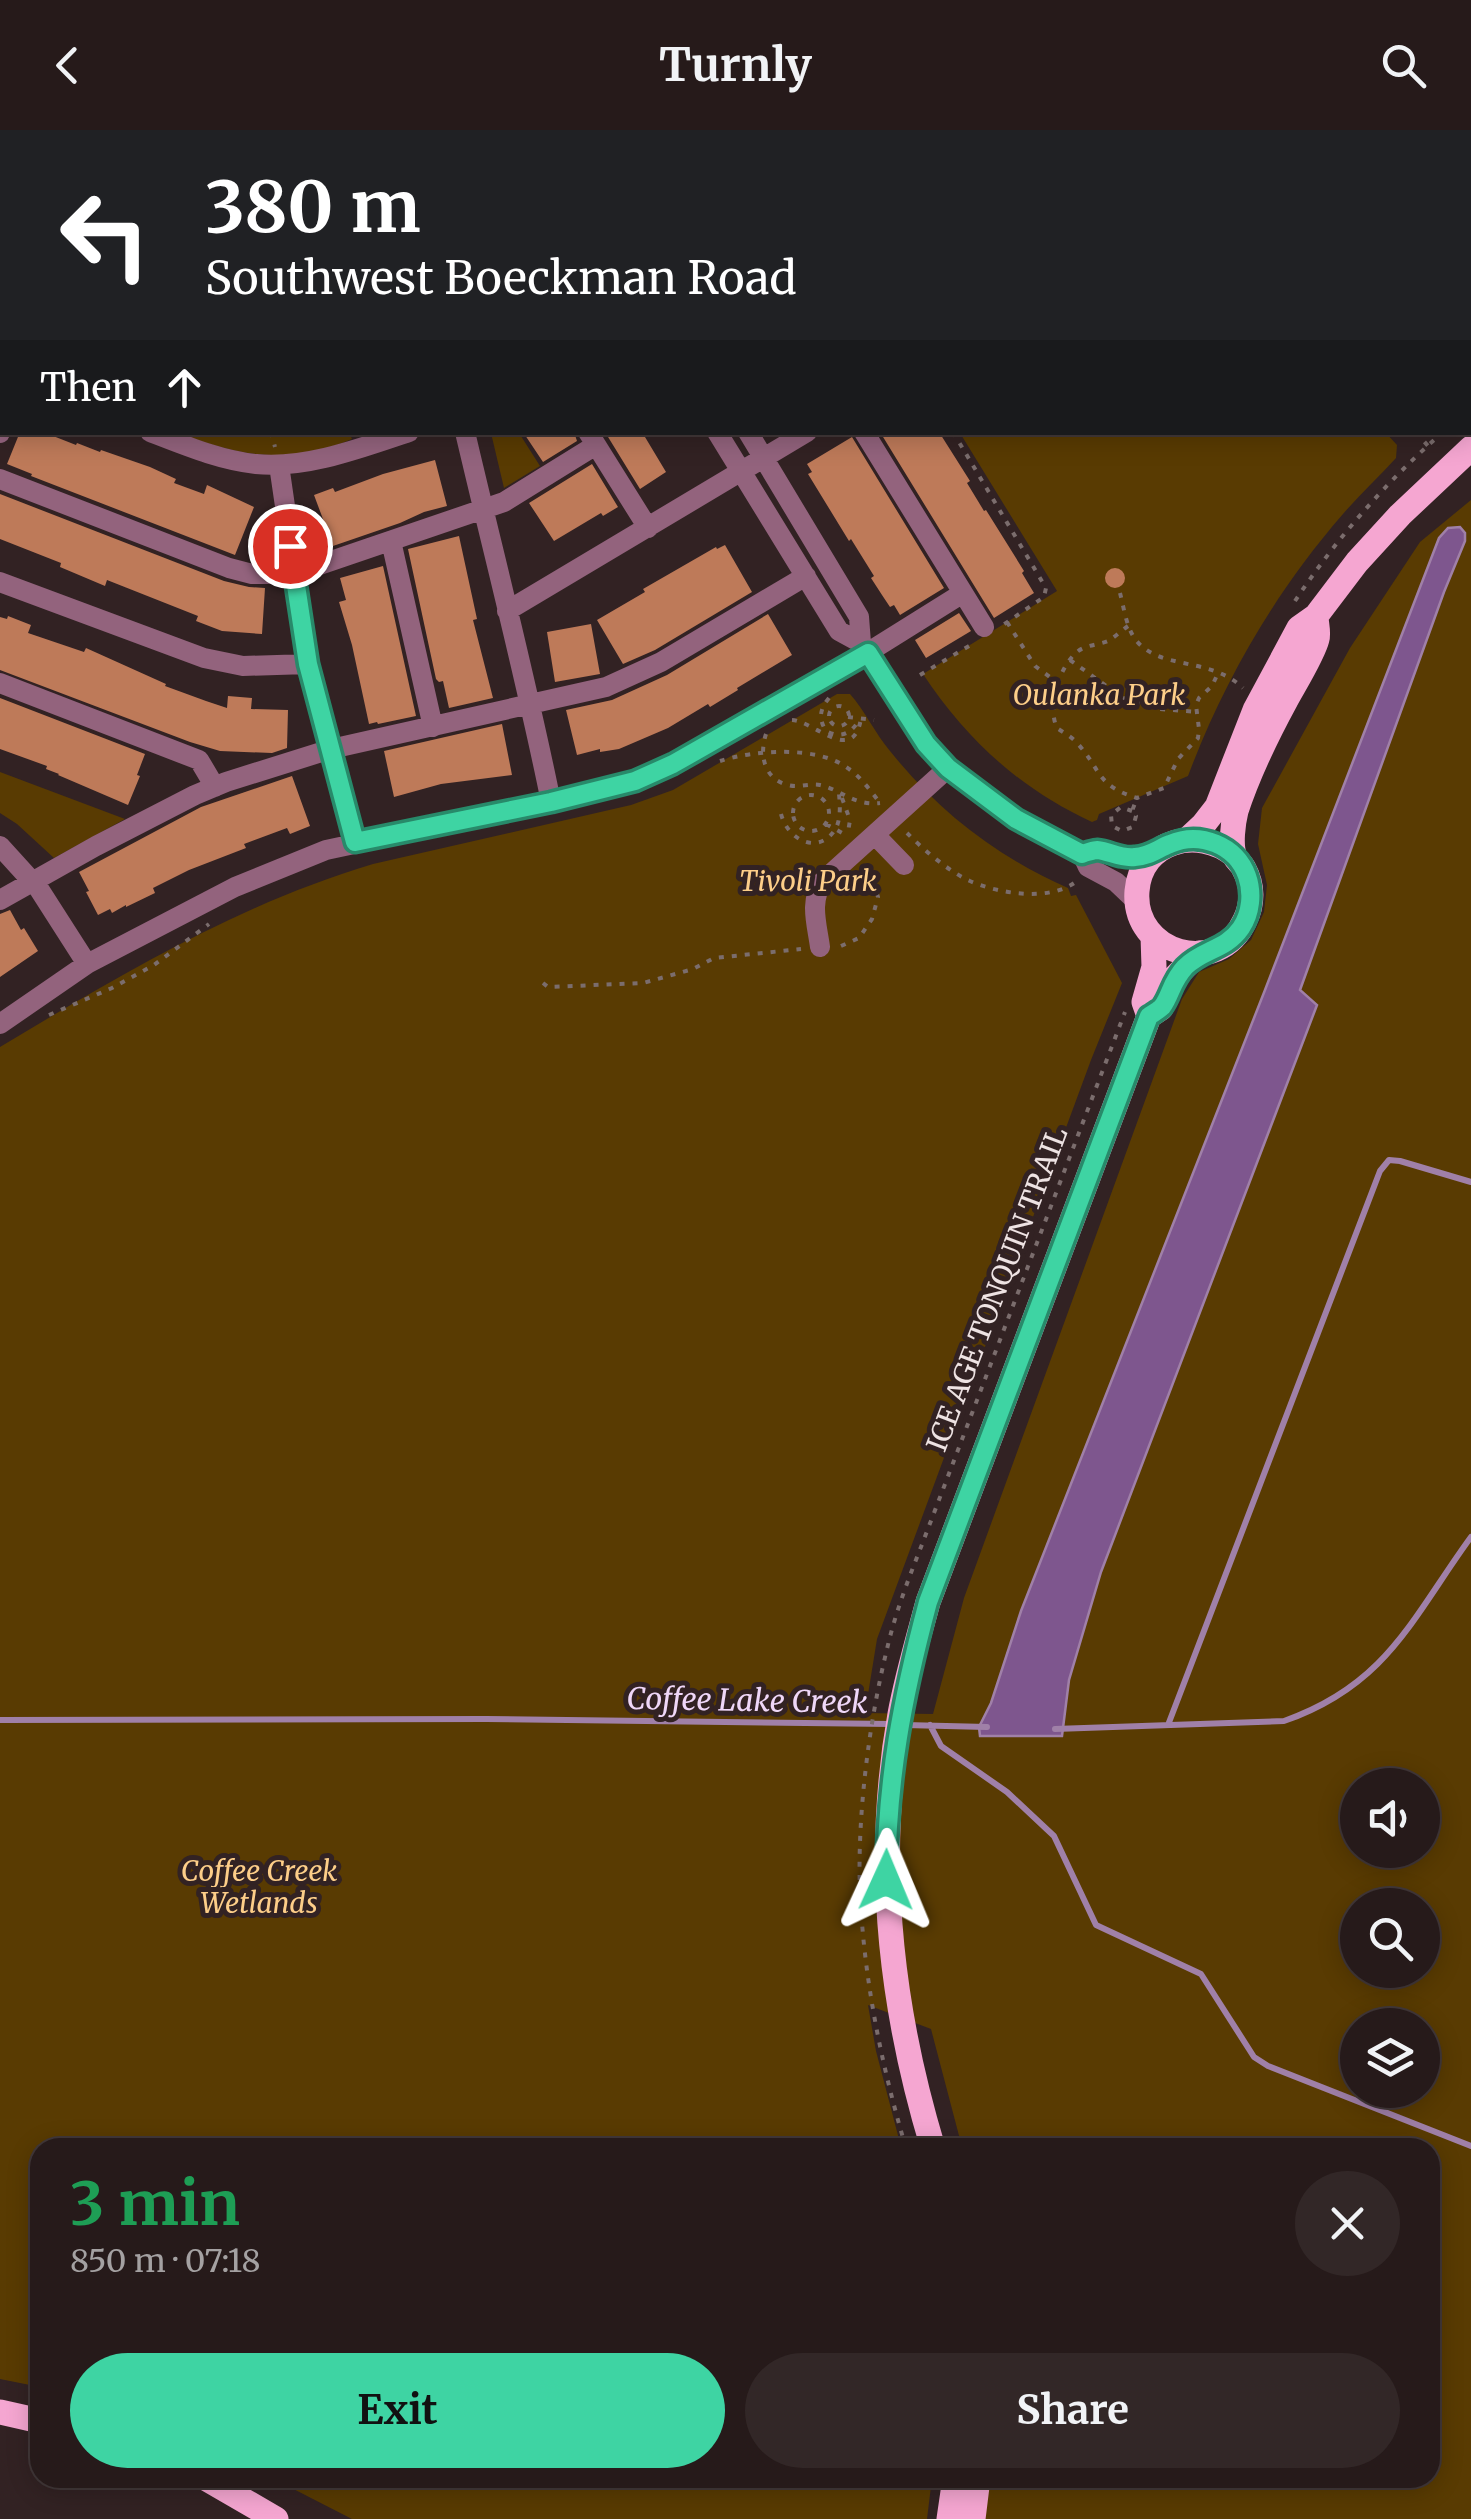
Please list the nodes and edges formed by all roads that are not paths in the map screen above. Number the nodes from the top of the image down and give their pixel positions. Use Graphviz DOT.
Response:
graph roads {
  1 [pos="158,435"];
  2 [pos="466,435"];
  3 [pos="719,435"];
  4 [pos="750,435"];
  5 [pos="802,435"];
  6 [pos="866,435"];
  7 [pos="366,439"];
  8 [pos="592,439"];
  9 [pos="1462,456"];
  10 [pos="764,459"];
  11 [pos="279,465"];
  12 [pos="742,472"];
  13 [pos="0,479"];
  14 [pos="483,509"];
  15 [pos="648,528"];
  16 [pos="391,541"];
  17 [pos="293,574"];
  18 [pos="806,576"];
  19 [pos="0,582"];
  20 [pos="962,593"];
  21 [pos="506,611"];
  22 [pos="1316,616"];
  23 [pos="985,633"];
  24 [pos="864,648"];
  25 [pos="308,664"];
  26 [pos="0,683"];
  27 [pos="532,705"];
  28 [pos="433,726"];
  29 [pos="331,749"];
  30 [pos="948,768"];
  31 [pos="215,787"];
  32 [pos="551,802"];
  33 [pos="1188,839"];
  34 [pos="861,840"];
  35 [pos="355,842"];
  36 [pos="0,846"];
  37 [pos="1082,854"];
  38 [pos="1155,854"];
  39 [pos="1234,855"];
  40 [pos="904,866"];
  41 [pos="32,880"];
  42 [pos="0,900"];
  43 [pos="1137,902"];
  44 [pos="1153,936"];
  45 [pos="820,947"];
  46 [pos="1199,954"];
  47 [pos="86,964"];
  48 [pos="1149,1016"];
  49 [pos="0,1024"];
  50 [pos="930,2138"];
  51 [pos="0,2412"];
  52 [pos="30,2419"];
  53 [pos="222,2488"];
  54 [pos="954,2488"];
  55 [pos="977,2488"];
  56 [pos="276,2519"];
  57 [pos="949,2519"];
  58 [pos="973,2519"];
  1 -- 11 [label="street"];
  2 -- 14 [label="street"];
  3 -- 12 [label="street"];
  4 -- 10 [label="street"];
  5 -- 10 [label="street"];
  6 -- 20 [label="street"];
  7 -- 11 [label="street"];
  8 -- 14 [label="street"];
  8 -- 15 [label="street"];
  9 -- 22 [label="main road"];
  10 -- 12 [label="street"];
  10 -- 24 [label="street"];
  11 -- 17 [label="street"];
  12 -- 15 [label="street"];
  12 -- 18 [label="street"];
  13 -- 17 [label="street"];
  14 -- 16 [label="street"];
  14 -- 21 [label="street"];
  15 -- 21 [label="street"];
  16 -- 17 [label="street"];
  16 -- 28 [label="street"];
  17 -- 25 [label="street"];
  18 -- 24 [label="street"];
  18 -- 27 [label="street"];
  19 -- 25 [label="street"];
  20 -- 23 [label="street"];
  20 -- 24 [label="street"];
  21 -- 27 [label="street"];
  22 -- 33 [label="main road"];
  22 -- 39 [label="main road"];
  24 -- 30 [label="street"];
  24 -- 32 [label="street"];
  25 -- 29 [label="street"];
  26 -- 31 [label="street"];
  27 -- 28 [label="street"];
  27 -- 32 [label="street"];
  28 -- 29 [label="street"];
  29 -- 31 [label="street"];
  29 -- 35 [label="street"];
  30 -- 34 [label="street"];
  30 -- 37 [label="street"];
  31 -- 41 [label="street"];
  32 -- 35 [label="street"];
  33 -- 38 [label="main road"];
  33 -- 39 [label="main road"];
  34 -- 40 [label="street"];
  34 -- 45 [label="street"];
  35 -- 47 [label="street"];
  36 -- 41 [label="street"];
  37 -- 38 [label="street"];
  37 -- 43 [label="street"];
  38 -- 43 [label="main road"];
  39 -- 46 [label="main road"];
  41 -- 42 [label="street"];
  41 -- 47 [label="street"];
  43 -- 44 [label="main road"];
  44 -- 46 [label="main road"];
  44 -- 48 [label="main road"];
  46 -- 48 [label="main road"];
  47 -- 49 [label="street"];
  48 -- 50 [label="main road"];
  51 -- 52 [label="main road"];
  53 -- 56 [label="main road"];
  54 -- 57 [label="main road"];
  55 -- 58 [label="main road"];
}
